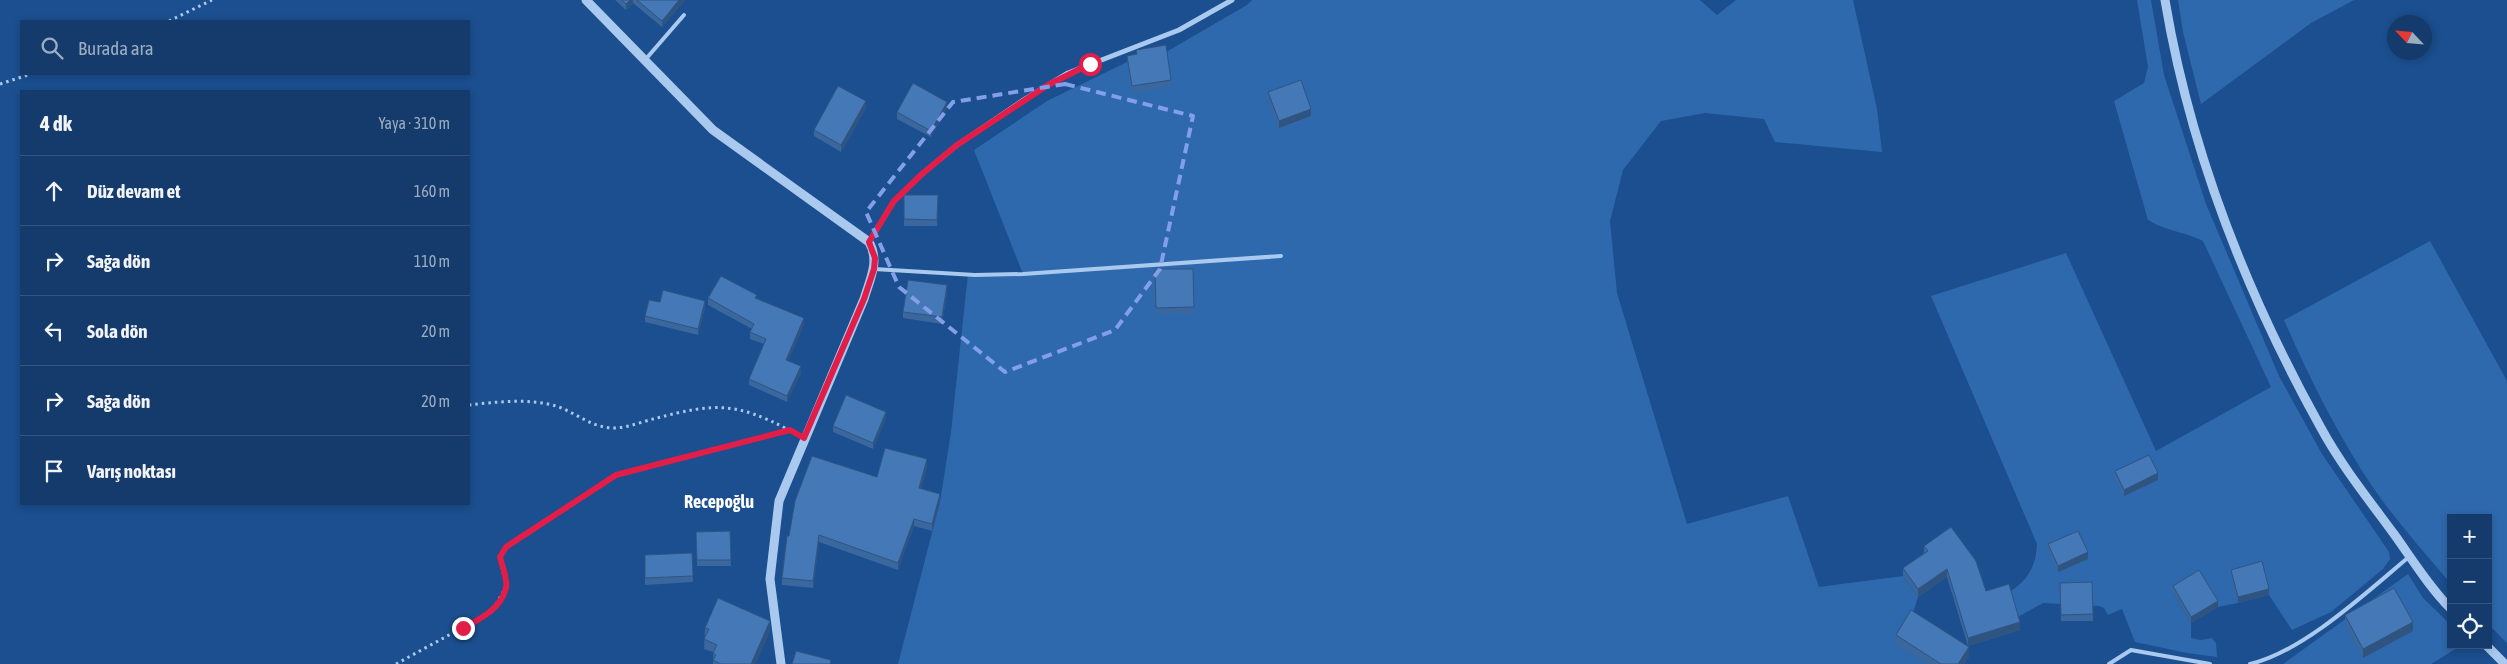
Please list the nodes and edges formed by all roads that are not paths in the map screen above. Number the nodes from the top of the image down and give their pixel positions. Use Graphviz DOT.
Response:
graph roads {
  1 [pos="586,0"];
  2 [pos="1232,0"];
  3 [pos="2165,0"];
  4 [pos="684,15"];
  5 [pos="645,60"];
  6 [pos="869,242"];
  7 [pos="1281,256"];
  8 [pos="874,269"];
  9 [pos="2410,556"];
  10 [pos="2447,605"];
  11 [pos="2490,649"];
  12 [pos="781,664"];
  13 [pos="2110,664"];
  14 [pos="2210,664"];
  15 [pos="2250,664"];
  16 [pos="2505,664"];
  1 -- 5 [label="street"];
  2 -- 6 [label="street"];
  3 -- 9 [label="street"];
  4 -- 5 [label="lane"];
  5 -- 6 [label="street"];
  6 -- 8 [label="street"];
  7 -- 8 [label="lane"];
  8 -- 12 [label="street"];
  9 -- 10 [label="street"];
  9 -- 15 [label="lane"];
  11 -- 16 [label="street"];
  13 -- 14 [label="lane"];
}
